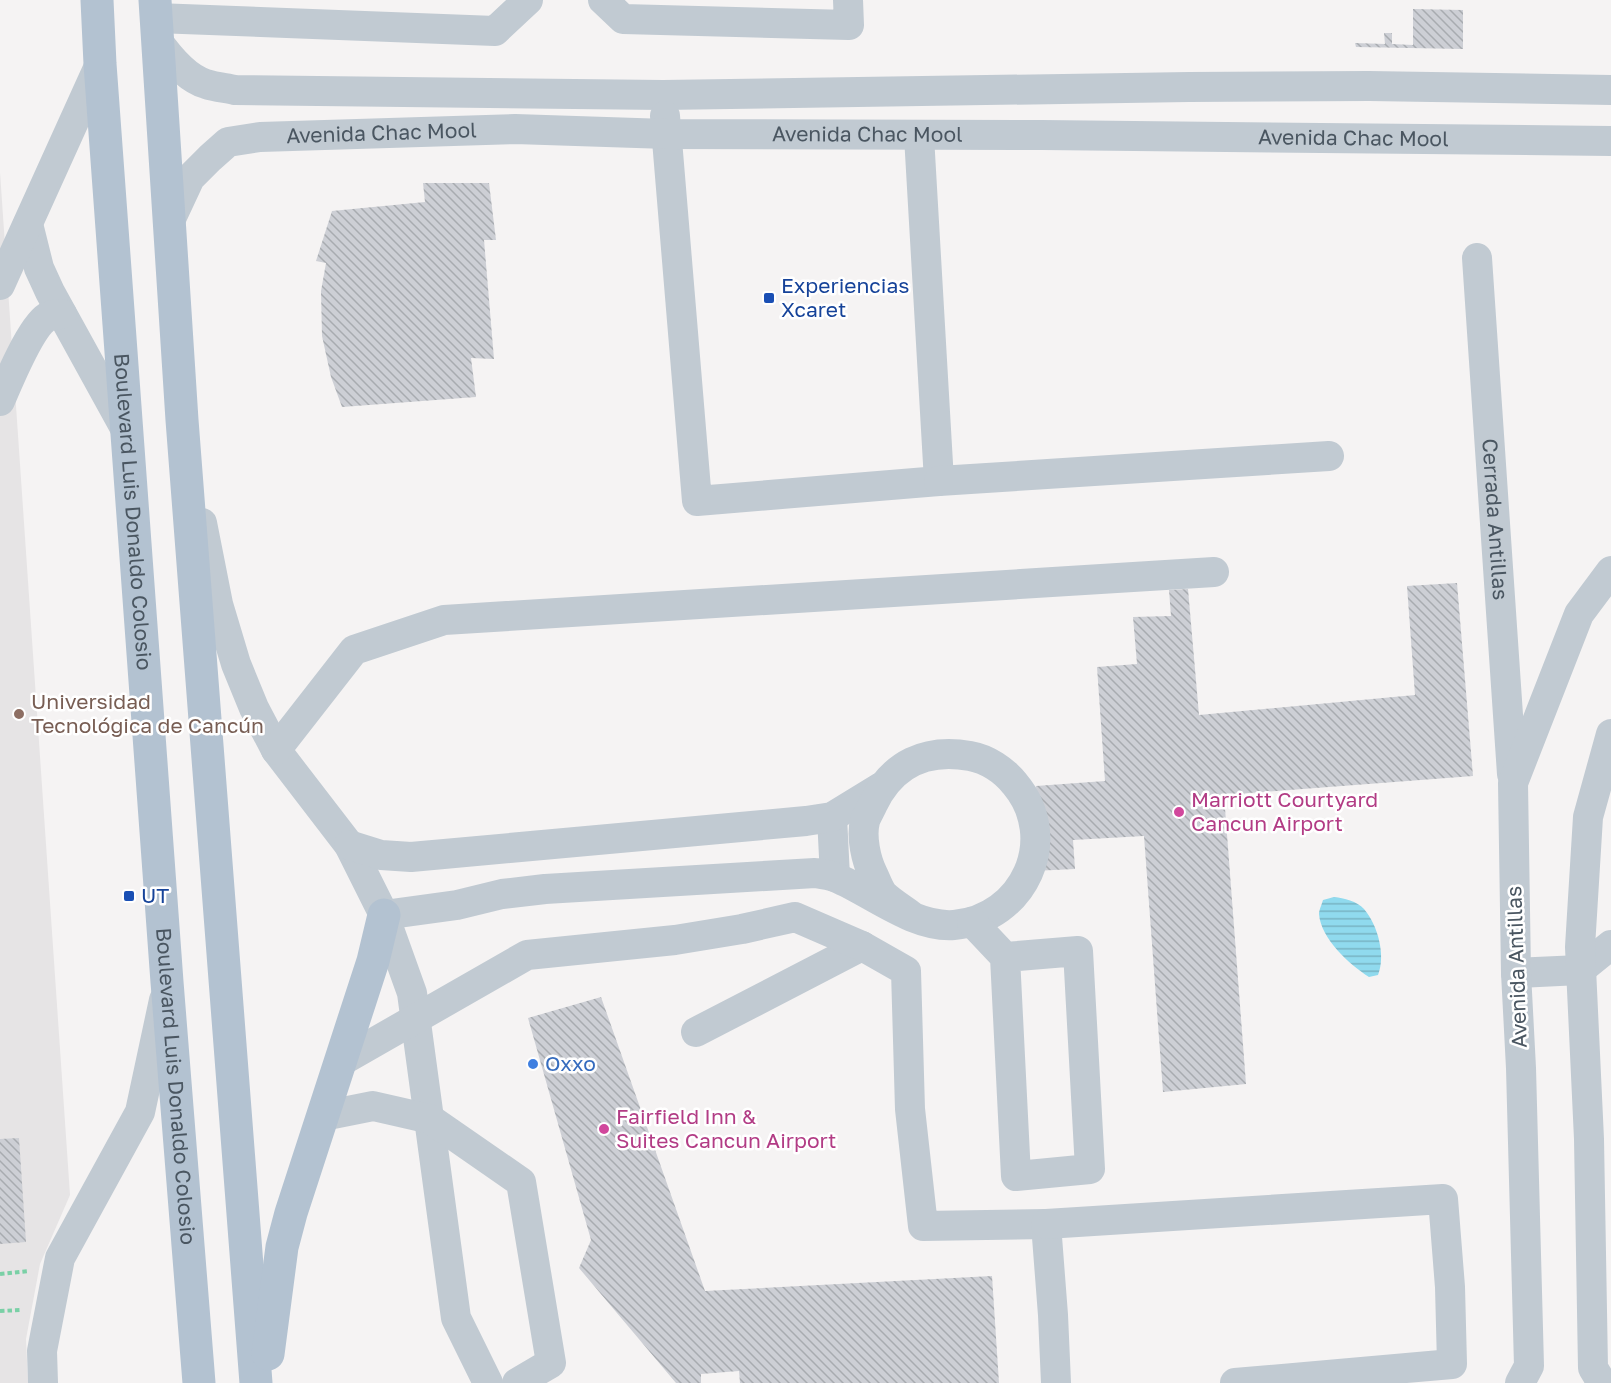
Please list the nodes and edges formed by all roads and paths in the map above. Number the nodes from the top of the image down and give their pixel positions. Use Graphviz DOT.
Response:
graph roads {
  1 [pos="97,0"];
  2 [pos="528,0"];
  3 [pos="603,0"];
  4 [pos="848,0"];
  5 [pos="156,19"];
  6 [pos="100,64"];
  7 [pos="1611,90"];
  8 [pos="514,93"];
  9 [pos="663,95"];
  10 [pos="515,129"];
  11 [pos="667,134"];
  12 [pos="919,136"];
  13 [pos="1611,141"];
  14 [pos="169,223"];
  15 [pos="28,224"];
  16 [pos="1478,258"];
  17 [pos="0,285"];
  18 [pos="62,314"];
  19 [pos="0,401"];
  20 [pos="182,420"];
  21 [pos="126,430"];
  22 [pos="1329,456"];
  23 [pos="939,481"];
  24 [pos="1611,571"];
  25 [pos="1214,572"];
  26 [pos="1611,734"];
  27 [pos="276,750"];
  28 [pos="1513,783"];
  29 [pos="881,787"];
  30 [pos="832,817"];
  31 [pos="349,845"];
  32 [pos="835,877"];
  33 [pos="384,915"];
  34 [pos="912,916"];
  35 [pos="972,922"];
  36 [pos="1611,945"];
  37 [pos="862,946"];
  38 [pos="1005,957"];
  39 [pos="1580,970"];
  40 [pos="1516,973"];
  41 [pos="167,982"];
  42 [pos="416,1018"];
  43 [pos="696,1032"];
  44 [pos="340,1062"];
  45 [pos="323,1116"];
  46 [pos="430,1119"];
  47 [pos="1046,1224"];
  48 [pos="43,1383"];
  49 [pos="199,1383"];
  50 [pos="256,1383"];
  51 [pos="265,1383"];
  52 [pos="488,1383"];
  53 [pos="517,1383"];
  54 [pos="1056,1383"];
  55 [pos="1235,1383"];
  56 [pos="1520,1383"];
  57 [pos="1602,1383"];
  1 -- 6 [label="main road, Boulevard Luis Donaldo Colosio"];
  2 -- 5 [label="street"];
  3 -- 4 [label="street"];
  5 -- 8 [label="street, Avenida Chac Mool"];
  5 -- 14 [label="main road"];
  6 -- 15 [label="street"];
  6 -- 21 [label="main road, Boulevard Luis Donaldo Colosio"];
  7 -- 9 [label="street, Avenida Chac Mool"];
  8 -- 9 [label="street, Avenida Chac Mool"];
  8 -- 10 [label="street"];
  9 -- 11 [label="street"];
  10 -- 11 [label="street, Avenida Chac Mool"];
  10 -- 14 [label="street, Avenida Chac Mool"];
  11 -- 12 [label="street, Avenida Chac Mool"];
  11 -- 23 [label="street"];
  12 -- 13 [label="street, Avenida Chac Mool"];
  12 -- 23 [label="street"];
  14 -- 20 [label="main road"];
  15 -- 17 [label="street"];
  15 -- 18 [label="street"];
  16 -- 28 [label="street, Cerrada Antillas"];
  18 -- 19 [label="street"];
  18 -- 21 [label="street"];
  20 -- 27 [label="street"];
  20 -- 50 [label="main road"];
  21 -- 41 [label="main road, Boulevard Luis Donaldo Colosio"];
  22 -- 23 [label="street"];
  24 -- 28 [label="street, Avenida Antillas"];
  25 -- 27 [label="street"];
  26 -- 39 [label="street"];
  27 -- 31 [label="street"];
  28 -- 40 [label="street, Avenida Antillas"];
  29 -- 30 [label="street"];
  29 -- 34 [label="street"];
  29 -- 35 [label="street"];
  30 -- 31 [label="street"];
  30 -- 32 [label="street"];
  31 -- 33 [label="street"];
  32 -- 33 [label="street"];
  32 -- 34 [label="street"];
  33 -- 42 [label="street"];
  33 -- 44 [label="main road"];
  34 -- 35 [label="street"];
  35 -- 38 [label="street"];
  36 -- 39 [label="street"];
  37 -- 42 [label="street"];
  37 -- 43 [label="street"];
  37 -- 47 [label="street"];
  38 -- 38 [label="street"];
  39 -- 40 [label="street"];
  39 -- 57 [label="street"];
  40 -- 56 [label="street, Avenida Antillas"];
  41 -- 48 [label="street"];
  41 -- 49 [label="main road, Boulevard Luis Donaldo Colosio"];
  42 -- 44 [label="street"];
  42 -- 46 [label="street"];
  44 -- 45 [label="main road"];
  45 -- 46 [label="street"];
  45 -- 51 [label="main road"];
  46 -- 52 [label="street"];
  46 -- 53 [label="street"];
  47 -- 54 [label="street"];
  47 -- 55 [label="street"];
}
